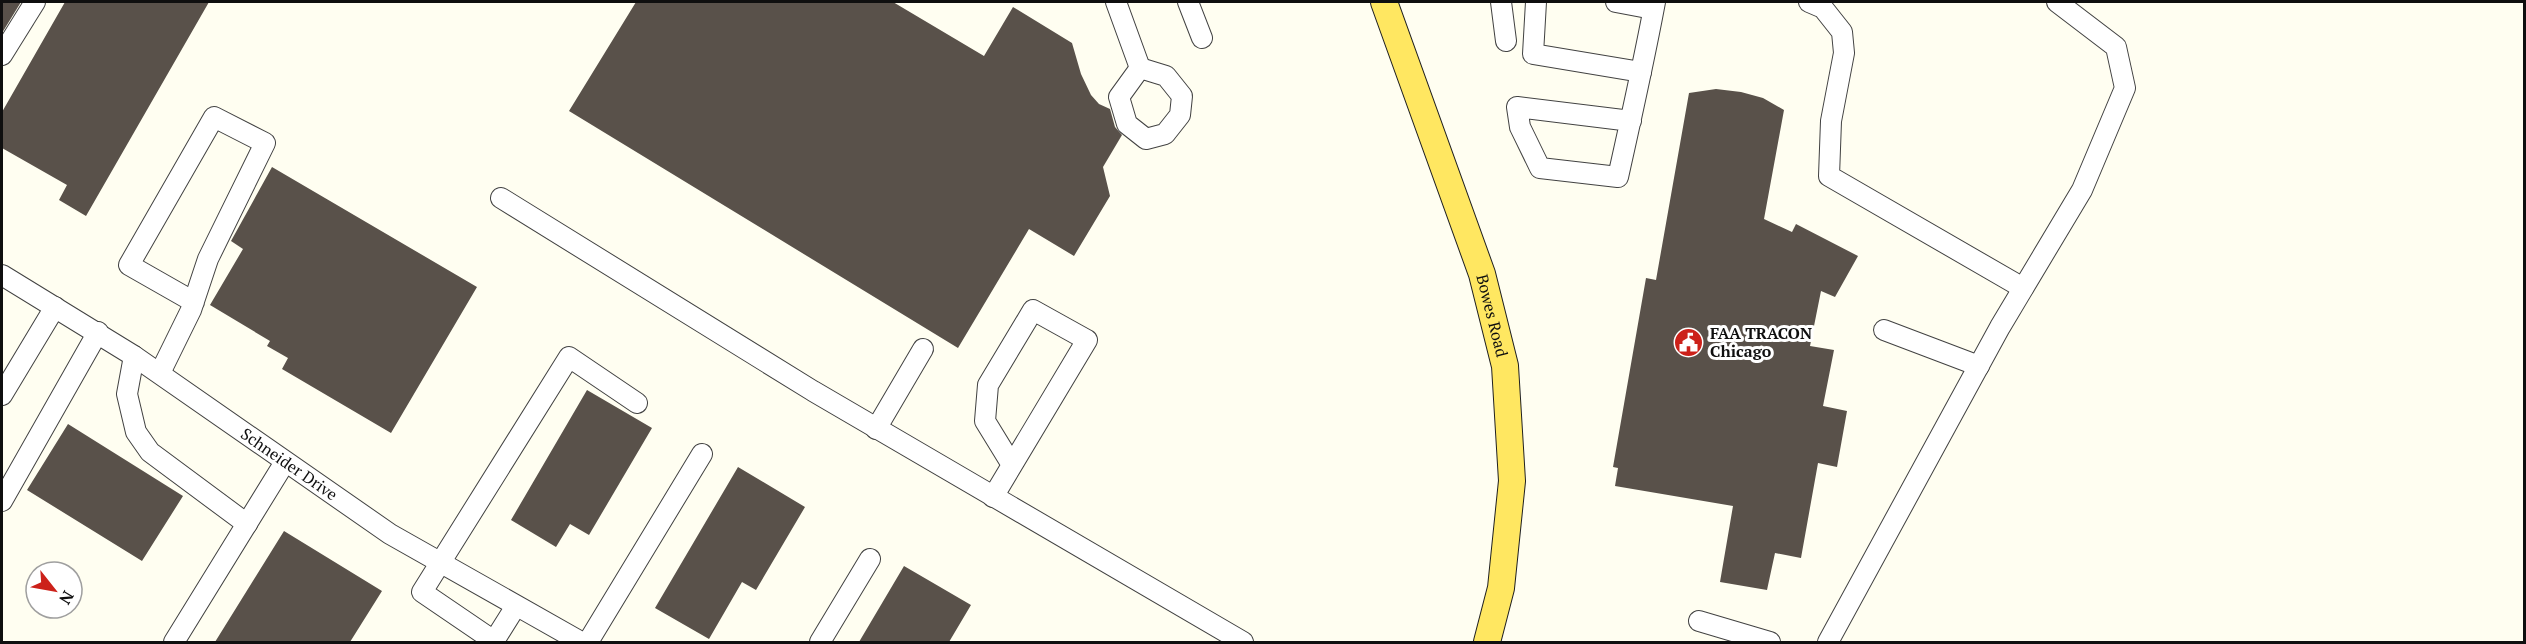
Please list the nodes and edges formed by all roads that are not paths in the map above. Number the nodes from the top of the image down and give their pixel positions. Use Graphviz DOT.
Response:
graph roads {
  1 [pos="35,2"];
  2 [pos="1116,2"];
  3 [pos="1188,2"];
  4 [pos="1384,2"];
  5 [pos="1501,2"];
  6 [pos="1536,2"];
  7 [pos="1616,2"];
  8 [pos="1809,2"];
  9 [pos="2057,2"];
  10 [pos="1654,5"];
  11 [pos="1202,38"];
  12 [pos="1506,41"];
  13 [pos="2,55"];
  14 [pos="1140,68"];
  15 [pos="1641,72"];
  16 [pos="1631,121"];
  17 [pos="501,198"];
  18 [pos="2,275"];
  19 [pos="2023,288"];
  20 [pos="194,302"];
  21 [pos="55,307"];
  22 [pos="1884,330"];
  23 [pos="98,332"];
  24 [pos="923,349"];
  25 [pos="134,356"];
  26 [pos="1979,366"];
  27 [pos="160,373"];
  28 [pos="2,395"];
  29 [pos="637,403"];
  30 [pos="876,429"];
  31 [pos="702,454"];
  32 [pos="285,462"];
  33 [pos="1012,465"];
  34 [pos="993,497"];
  35 [pos="2,501"];
  36 [pos="247,524"];
  37 [pos="870,559"];
  38 [pos="441,563"];
  39 [pos="516,606"];
  40 [pos="1699,621"];
  41 [pos="496,641"];
  42 [pos="174,642"];
  43 [pos="581,642"];
  44 [pos="588,642"];
  45 [pos="820,642"];
  46 [pos="1243,642"];
  47 [pos="1487,642"];
  48 [pos="1770,642"];
  49 [pos="1828,642"];
  1 -- 13 [label="lane"];
  2 -- 14 [label="lane"];
  3 -- 11 [label="lane"];
  4 -- 47 [label="main road, Bowes Road"];
  5 -- 12 [label="lane"];
  6 -- 15 [label="lane"];
  7 -- 10 [label="lane"];
  8 -- 19 [label="lane"];
  9 -- 19 [label="lane"];
  10 -- 15 [label="lane"];
  15 -- 16 [label="lane"];
  16 -- 16 [label="lane"];
  17 -- 30 [label="lane"];
  18 -- 21 [label="lane, Schneider Drive"];
  19 -- 26 [label="lane"];
  20 -- 20 [label="lane"];
  20 -- 27 [label="lane"];
  21 -- 23 [label="lane, Schneider Drive"];
  21 -- 28 [label="lane"];
  22 -- 26 [label="lane"];
  23 -- 25 [label="lane, Schneider Drive"];
  23 -- 35 [label="lane"];
  24 -- 30 [label="lane"];
  25 -- 27 [label="lane, Schneider Drive"];
  25 -- 36 [label="lane"];
  26 -- 49 [label="lane"];
  27 -- 32 [label="lane, Schneider Drive"];
  29 -- 38 [label="lane"];
  30 -- 34 [label="lane"];
  31 -- 44 [label="lane"];
  32 -- 36 [label="lane"];
  32 -- 38 [label="lane, Schneider Drive"];
  33 -- 33 [label="lane"];
  33 -- 34 [label="lane"];
  34 -- 46 [label="lane"];
  36 -- 42 [label="lane"];
  37 -- 45 [label="lane"];
  38 -- 39 [label="lane, Schneider Drive"];
  38 -- 41 [label="lane"];
  39 -- 41 [label="lane"];
  39 -- 43 [label="lane, Schneider Drive"];
  40 -- 48 [label="lane"];
}
